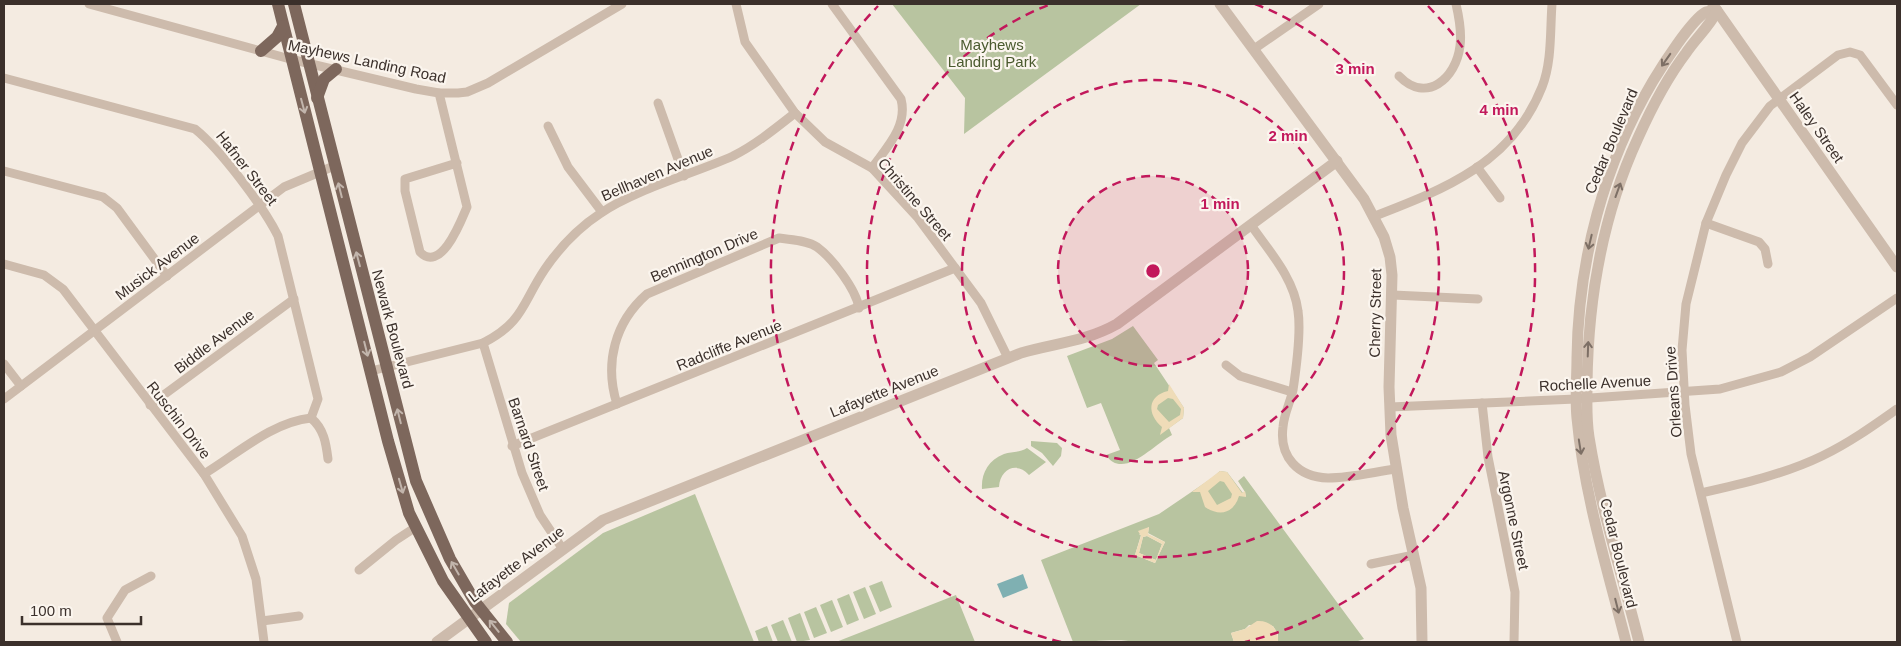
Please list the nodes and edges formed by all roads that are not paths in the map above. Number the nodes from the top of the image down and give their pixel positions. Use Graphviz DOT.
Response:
graph roads {
  1 [pos="89,4"];
  2 [pos="278,4"];
  3 [pos="294,4"];
  4 [pos="622,4"];
  5 [pos="736,4"];
  6 [pos="832,4"];
  7 [pos="1220,4"];
  8 [pos="1319,4"];
  9 [pos="1456,4"];
  10 [pos="1552,4"];
  11 [pos="1715,7"];
  12 [pos="283,26"];
  13 [pos="1254,49"];
  14 [pos="261,51"];
  15 [pos="290,59"];
  16 [pos="307,62"];
  17 [pos="336,70"];
  18 [pos="1398,76"];
  19 [pos="4,78"];
  20 [pos="439,93"];
  21 [pos="317,100"];
  22 [pos="1779,100"];
  23 [pos="658,103"];
  24 [pos="1897,103"];
  25 [pos="795,113"];
  26 [pos="548,126"];
  27 [pos="1337,161"];
  28 [pos="457,163"];
  29 [pos="334,166"];
  30 [pos="1477,167"];
  31 [pos="872,168"];
  32 [pos="4,171"];
  33 [pos="321,172"];
  34 [pos="684,176"];
  35 [pos="1500,198"];
  36 [pos="259,207"];
  37 [pos="602,212"];
  38 [pos="1375,216"];
  39 [pos="1706,223"];
  40 [pos="1252,225"];
  41 [pos="4,264"];
  42 [pos="1768,264"];
  43 [pos="1897,267"];
  44 [pos="955,268"];
  45 [pos="167,276"];
  46 [pos="1393,295"];
  47 [pos="294,298"];
  48 [pos="1897,298"];
  49 [pos="1478,299"];
  50 [pos="859,308"];
  51 [pos="94,331"];
  52 [pos="483,343"];
  53 [pos="1008,358"];
  54 [pos="4,364"];
  55 [pos="1226,365"];
  56 [pos="387,368"];
  57 [pos="371,372"];
  58 [pos="20,386"];
  59 [pos="1292,392"];
  60 [pos="1684,392"];
  61 [pos="1581,398"];
  62 [pos="4,399"];
  63 [pos="1482,403"];
  64 [pos="617,404"];
  65 [pos="150,405"];
  66 [pos="1390,408"];
  67 [pos="1897,409"];
  68 [pos="311,418"];
  69 [pos="512,446"];
  70 [pos="328,459"];
  71 [pos="1396,469"];
  72 [pos="204,474"];
  73 [pos="1701,492"];
  74 [pos="416,527"];
  75 [pos="562,548"];
  76 [pos="1414,556"];
  77 [pos="1372,564"];
  78 [pos="359,570"];
  79 [pos="151,576"];
  80 [pos="481,609"];
  81 [pos="299,616"];
  82 [pos="468,619"];
  83 [pos="262,621"];
  84 [pos="118,642"];
  85 [pos="264,642"];
  86 [pos="436,642"];
  87 [pos="486,642"];
  88 [pos="507,642"];
  89 [pos="1422,642"];
  90 [pos="1514,642"];
  91 [pos="1626,642"];
  92 [pos="1639,642"];
  93 [pos="1738,642"];
  1 -- 14 [label="street, Mayhews Landing Road"];
  2 -- 12 [label="main road, Newark Boulevard"];
  3 -- 16 [label="main road, Newark Boulevard"];
  4 -- 20 [label="street, Mayhews Landing Road"];
  5 -- 25 [label="street, Christine Street"];
  6 -- 31 [label="street"];
  7 -- 13 [label="street, Cherry Street"];
  8 -- 13 [label="street"];
  9 -- 18 [label="street"];
  10 -- 30 [label="street"];
  11 -- 22 [label="street, Haley Street"];
  11 -- 61 [label="street, Cedar Boulevard"];
  12 -- 14 [label="main road"];
  12 -- 15 [label="main road, Newark Boulevard"];
  13 -- 27 [label="street, Cherry Street"];
  14 -- 15 [label="street, Mayhews Landing Road"];
  15 -- 16 [label="street, Mayhews Landing Road"];
  15 -- 33 [label="main road, Newark Boulevard, one-way"];
  16 -- 17 [label="street, Mayhews Landing Road"];
  16 -- 21 [label="main road, Newark Boulevard"];
  17 -- 20 [label="street, Mayhews Landing Road"];
  17 -- 21 [label="main road"];
  19 -- 36 [label="street, Hafner Street"];
  20 -- 28 [label="street"];
  21 -- 29 [label="main road, Newark Boulevard"];
  22 -- 24 [label="street, Orleans Drive"];
  22 -- 39 [label="street, Orleans Drive"];
  22 -- 43 [label="street, Haley Street"];
  23 -- 34 [label="street"];
  25 -- 31 [label="street, Christine Street"];
  25 -- 34 [label="street, Bellhaven Avenue"];
  26 -- 37 [label="street"];
  27 -- 38 [label="street, Cherry Street"];
  27 -- 40 [label="street, Lafayette Avenue"];
  28 -- 28 [label="street"];
  29 -- 33 [label="street, Musick Avenue"];
  56 -- 29 [label="main road, Newark Boulevard, one-way"];
  30 -- 35 [label="street"];
  30 -- 38 [label="street"];
  31 -- 44 [label="street, Christine Street"];
  32 -- 45 [label="street"];
  33 -- 36 [label="street, Musick Avenue"];
  33 -- 57 [label="main road, Newark Boulevard, one-way"];
  34 -- 37 [label="street, Bellhaven Avenue"];
  36 -- 45 [label="street, Musick Avenue"];
  36 -- 47 [label="street, Hafner Street"];
  37 -- 52 [label="street, Bellhaven Avenue"];
  38 -- 46 [label="street, Cherry Street"];
  39 -- 42 [label="street"];
  39 -- 60 [label="street, Orleans Drive"];
  40 -- 53 [label="street, Lafayette Avenue"];
  40 -- 59 [label="street"];
  41 -- 51 [label="street, Ruschin Drive"];
  44 -- 50 [label="street, Radcliffe Avenue"];
  44 -- 53 [label="street, Christine Street"];
  45 -- 51 [label="street, Musick Avenue"];
  46 -- 49 [label="street"];
  46 -- 66 [label="street, Cherry Street"];
  47 -- 65 [label="street, Biddle Avenue"];
  47 -- 68 [label="street, Hafner Street"];
  48 -- 60 [label="street, Rochelle Avenue"];
  50 -- 64 [label="street, Radcliffe Avenue"];
  50 -- 64 [label="street, Bennington Drive"];
  51 -- 58 [label="street, Musick Avenue"];
  51 -- 65 [label="street, Ruschin Drive"];
  52 -- 56 [label="street, Bellhaven Avenue"];
  52 -- 69 [label="street, Barnard Street"];
  53 -- 75 [label="street, Lafayette Avenue"];
  54 -- 58 [label="street"];
  55 -- 59 [label="street"];
  56 -- 57 [label="street, Bellhaven Avenue"];
  80 -- 56 [label="main road, Newark Boulevard, one-way"];
  57 -- 74 [label="main road, Newark Boulevard, one-way"];
  58 -- 62 [label="street, Musick Avenue"];
  59 -- 71 [label="street"];
  60 -- 61 [label="street, Rochelle Avenue"];
  60 -- 73 [label="street, Orleans Drive"];
  61 -- 63 [label="street, Rochelle Avenue"];
  61 -- 91 [label="street, Cedar Boulevard, one-way"];
  61 -- 92 [label="street, Cedar Boulevard"];
  63 -- 66 [label="street, Rochelle Avenue"];
  63 -- 90 [label="street, Argonne Street"];
  64 -- 69 [label="street, Radcliffe Avenue"];
  65 -- 72 [label="street, Ruschin Drive"];
  66 -- 71 [label="street, Cherry Street"];
  67 -- 73 [label="street"];
  68 -- 70 [label="street"];
  68 -- 72 [label="street"];
  69 -- 75 [label="street, Barnard Street"];
  71 -- 76 [label="street, Cherry Street"];
  72 -- 83 [label="street, Ruschin Drive"];
  73 -- 93 [label="street, Orleans Drive"];
  74 -- 78 [label="street"];
  74 -- 82 [label="main road, Newark Boulevard"];
  75 -- 80 [label="street, Lafayette Avenue"];
  76 -- 77 [label="street"];
  76 -- 89 [label="street, Cherry Street"];
  79 -- 84 [label="street"];
  80 -- 82 [label="street, Lafayette Avenue"];
  88 -- 80 [label="main road, Newark Boulevard, one-way"];
  81 -- 83 [label="street"];
  82 -- 86 [label="street, Lafayette Avenue"];
  82 -- 87 [label="main road, Newark Boulevard"];
  83 -- 85 [label="street, Ruschin Drive"];
}
